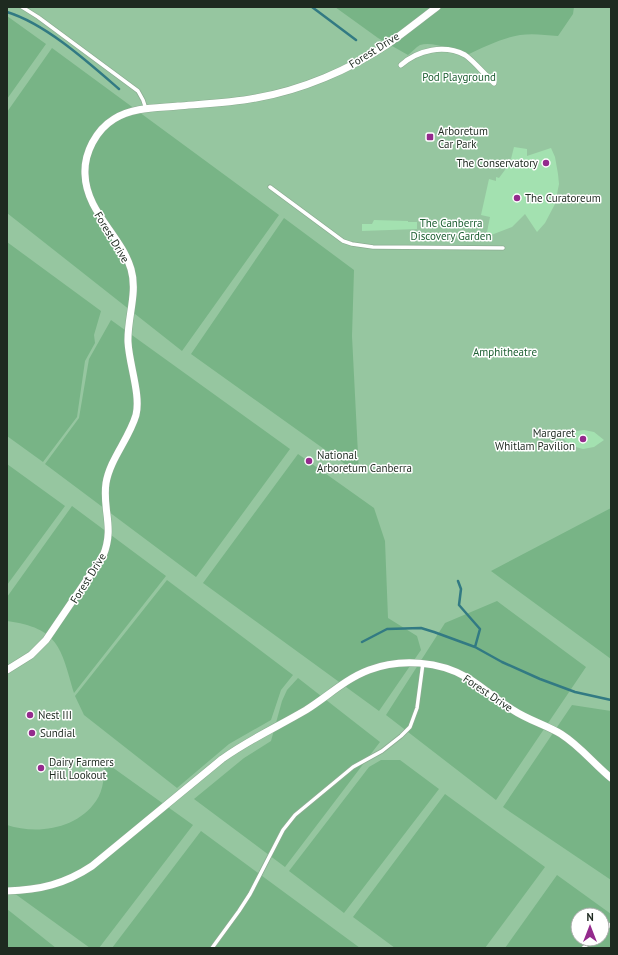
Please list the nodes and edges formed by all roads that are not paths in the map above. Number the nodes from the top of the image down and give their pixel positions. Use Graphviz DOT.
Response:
graph roads {
  1 [pos="22,7"];
  2 [pos="437,7"];
  3 [pos="401,65"];
  4 [pos="494,83"];
  5 [pos="146,109"];
  6 [pos="270,187"];
  7 [pos="503,248"];
  8 [pos="422,663"];
  9 [pos="7,670"];
  10 [pos="611,778"];
  11 [pos="7,891"];
  12 [pos="212,948"];
  1 -- 5 [label="lane"];
  2 -- 5 [label="street, Forest Drive"];
  3 -- 4 [label="street"];
  5 -- 9 [label="street, Forest Drive"];
  6 -- 7 [label="lane"];
  8 -- 10 [label="street, Forest Drive"];
  8 -- 11 [label="street, Forest Drive"];
  8 -- 12 [label="lane"];
}
